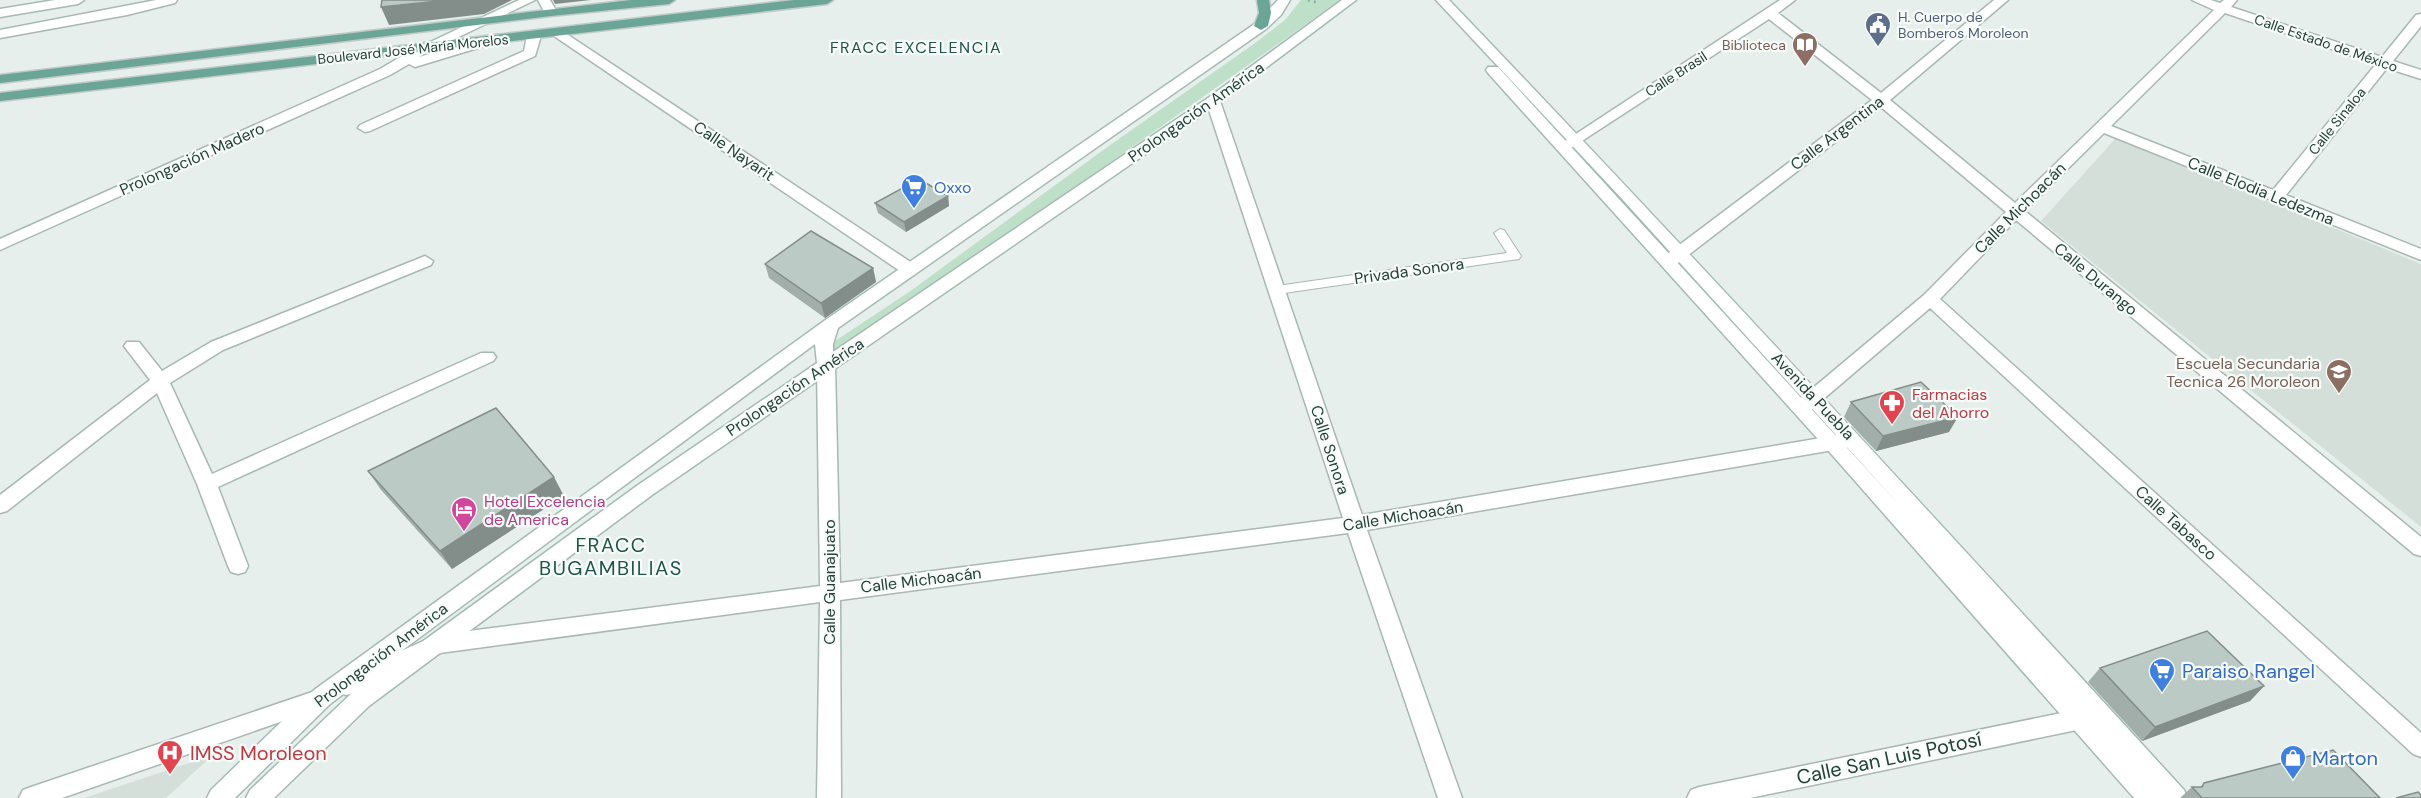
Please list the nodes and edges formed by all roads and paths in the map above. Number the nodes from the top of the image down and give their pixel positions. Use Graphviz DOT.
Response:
graph roads {
  1 [pos="78,0"];
  2 [pos="171,0"];
  3 [pos="529,0"];
  4 [pos="669,0"];
  5 [pos="827,0"];
  6 [pos="1263,0"];
  7 [pos="1284,0"];
  8 [pos="1350,0"];
  9 [pos="1429,0"];
  10 [pos="1442,0"];
  11 [pos="1789,0"];
  12 [pos="2002,0"];
  13 [pos="2198,0"];
  14 [pos="2228,4"];
  15 [pos="547,6"];
  16 [pos="0,13"];
  17 [pos="1770,13"];
  18 [pos="2421,18"];
  19 [pos="491,19"];
  20 [pos="1261,26"];
  21 [pos="559,33"];
  22 [pos="0,34"];
  23 [pos="534,36"];
  24 [pos="486,41"];
  25 [pos="429,46"];
  26 [pos="2384,62"];
  27 [pos="385,72"];
  28 [pos="2421,75"];
  29 [pos="0,79"];
  30 [pos="0,97"];
  31 [pos="1881,100"];
  32 [pos="1213,101"];
  33 [pos="2102,127"];
  34 [pos="366,128"];
  35 [pos="1569,143"];
  36 [pos="2276,197"];
  37 [pos="2015,212"];
  38 [pos="1500,233"];
  39 [pos="0,245"];
  40 [pos="2421,255"];
  41 [pos="1673,257"];
  42 [pos="425,261"];
  43 [pos="909,269"];
  44 [pos="1277,290"];
  45 [pos="1930,299"];
  46 [pos="830,325"];
  47 [pos="133,346"];
  48 [pos="487,357"];
  49 [pos="826,365"];
  50 [pos="160,381"];
  51 [pos="1807,402"];
  52 [pos="1843,441"];
  53 [pos="207,484"];
  54 [pos="0,506"];
  55 [pos="1354,524"];
  56 [pos="2421,548"];
  57 [pos="238,566"];
  58 [pos="830,592"];
  59 [pos="438,644"];
  60 [pos="322,697"];
  61 [pos="2102,716"];
  62 [pos="2079,718"];
  63 [pos="2421,747"];
  64 [pos="31,798"];
  65 [pos="219,798"];
  66 [pos="258,798"];
  67 [pos="829,798"];
  68 [pos="1450,798"];
  69 [pos="1699,798"];
  70 [pos="2149,798"];
  71 [pos="2176,798"];
  1 -- 16 [label="street"];
  2 -- 22 [label="street"];
  3 -- 19 [label="street, Prolongación Madero"];
  4 -- 15 [label="main road, Boulevard José María Morelos"];
  5 -- 21 [label="main road, Boulevard José María Morelos"];
  6 -- 20 [label="main road"];
  7 -- 20 [label="street, Prolongación América"];
  8 -- 32 [label="street, Prolongación América"];
  9 -- 35 [label="street, Avenida Puebla"];
  10 -- 35 [label="street, Avenida Puebla"];
  11 -- 17 [label="street, Calle Brasil"];
  12 -- 31 [label="street, Calle Argentina"];
  13 -- 14 [label="street, Calle Estado de México"];
  14 -- 26 [label="street, Calle Estado de México"];
  14 -- 33 [label="street, Calle Michoacán"];
  15 -- 19 [label="main road, Boulevard José María Morelos"];
  15 -- 21 [label="main road"];
  17 -- 31 [label="street, Calle Durango"];
  17 -- 35 [label="street, Calle Brasil"];
  18 -- 26 [label="street, Calle Sinaloa"];
  19 -- 24 [label="main road"];
  19 -- 25 [label="street, Prolongación Madero"];
  19 -- 29 [label="main road, Boulevard José María Morelos"];
  20 -- 43 [label="street, Prolongación América"];
  21 -- 23 [label="main road, Boulevard José María Morelos"];
  21 -- 43 [label="street, Calle Nayarit"];
  23 -- 24 [label="main road, Boulevard José María Morelos"];
  23 -- 34 [label="street"];
  24 -- 25 [label="main road, Boulevard José María Morelos"];
  24 -- 27 [label="street, Prolongación Madero"];
  25 -- 27 [label="street, Prolongación Madero"];
  25 -- 30 [label="main road, Boulevard José María Morelos"];
  26 -- 28 [label="street, Calle Estado de México"];
  26 -- 36 [label="street, Calle Sinaloa"];
  27 -- 39 [label="street, Prolongación Madero"];
  31 -- 37 [label="street, Calle Durango"];
  31 -- 41 [label="street, Calle Argentina"];
  32 -- 44 [label="street, Calle Sonora"];
  32 -- 49 [label="street, Prolongación América"];
  33 -- 36 [label="street, Calle Elodia Ledezma"];
  33 -- 37 [label="street, Calle Michoacán"];
  35 -- 41 [label="street, Avenida Puebla"];
  36 -- 40 [label="street, Calle Elodia Ledezma"];
  37 -- 45 [label="street, Calle Michoacán"];
  37 -- 56 [label="street, Calle Durango"];
  38 -- 44 [label="lane, Privada Sonora"];
  41 -- 51 [label="street, Avenida Puebla"];
  42 -- 50 [label="street"];
  43 -- 46 [label="street, Prolongación América"];
  44 -- 55 [label="street, Calle Sonora"];
  45 -- 51 [label="street, Calle Michoacán"];
  45 -- 63 [label="street, Calle Tabasco"];
  46 -- 49 [label="street, Calle Guanajuato"];
  46 -- 60 [label="street, Prolongación América"];
  47 -- 50 [label="street"];
  48 -- 53 [label="street"];
  49 -- 58 [label="street, Calle Guanajuato"];
  49 -- 59 [label="street, Prolongación América"];
  50 -- 53 [label="street"];
  50 -- 54 [label="street"];
  51 -- 52 [label="street, Avenida Puebla"];
  52 -- 55 [label="street, Calle Michoacán"];
  52 -- 61 [label="street, Avenida Puebla"];
  52 -- 62 [label="street, Avenida Puebla"];
  53 -- 57 [label="street"];
  55 -- 58 [label="street, Calle Michoacán"];
  55 -- 68 [label="street, Calle Sonora"];
  58 -- 59 [label="street, Calle Michoacán"];
  58 -- 67 [label="street, Calle Guanajuato"];
  59 -- 60 [label="street, Calle Michoacán"];
  59 -- 66 [label="street, Prolongación América"];
  60 -- 64 [label="street, Calle Michoacán"];
  60 -- 65 [label="street, Prolongación América"];
  61 -- 62 [label="street, Calle San Luis Potosí"];
  61 -- 71 [label="street, Avenida Puebla"];
  62 -- 69 [label="street, Calle San Luis Potosí"];
  62 -- 70 [label="street, Avenida Puebla"];
}
